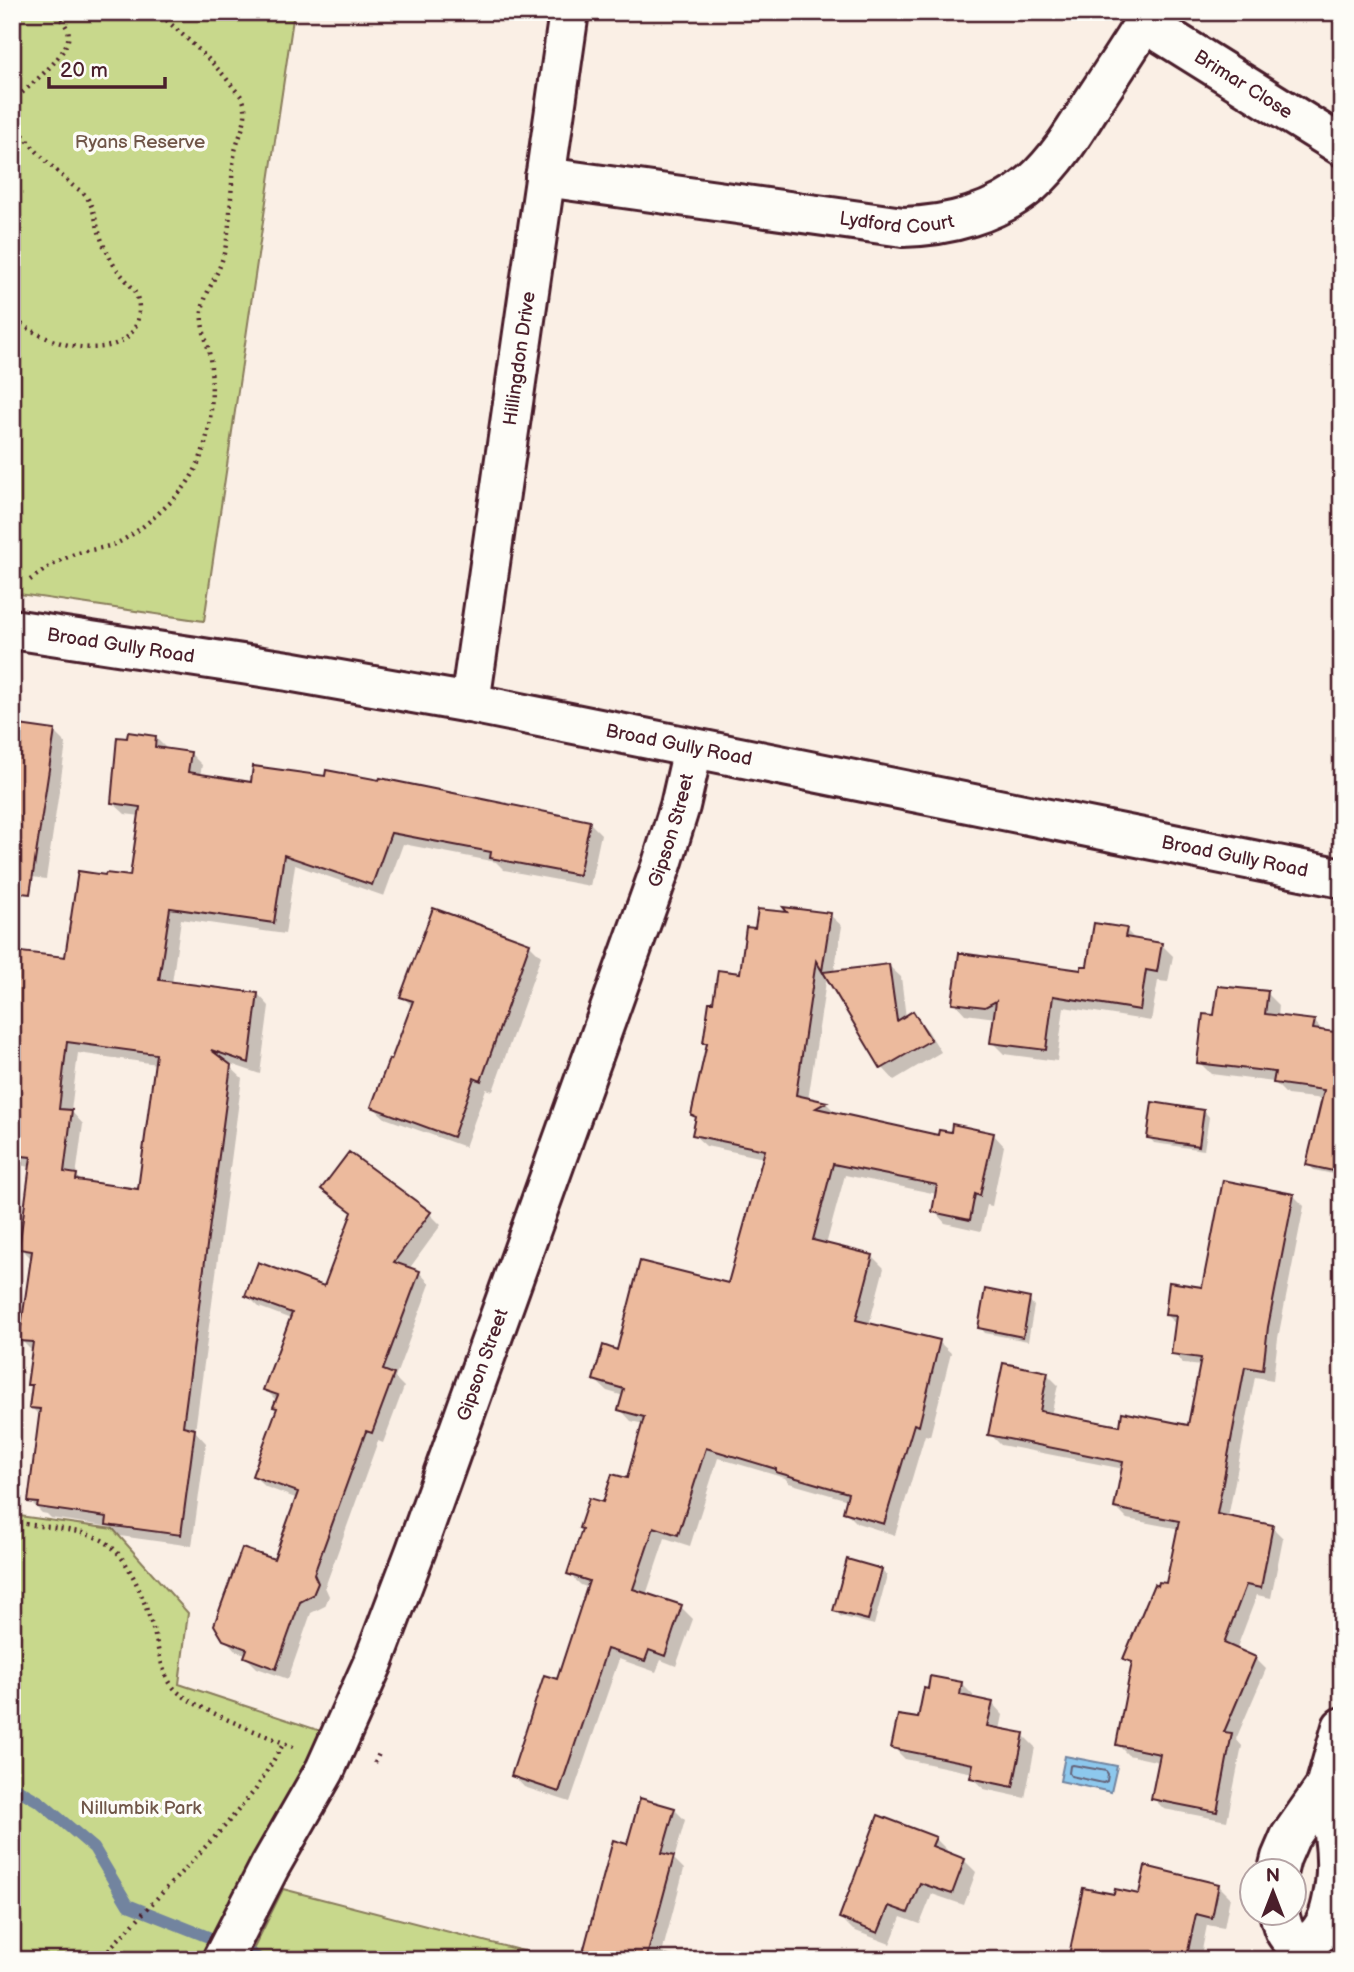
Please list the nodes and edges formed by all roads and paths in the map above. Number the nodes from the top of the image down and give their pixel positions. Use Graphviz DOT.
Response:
graph roads {
  1 [pos="54,12"];
  2 [pos="158,12"];
  3 [pos="569,12"];
  4 [pos="1148,18"];
  5 [pos="12,102"];
  6 [pos="12,117"];
  7 [pos="1342,146"];
  8 [pos="545,177"];
  9 [pos="12,318"];
  10 [pos="30,580"];
  11 [pos="12,629"];
  12 [pos="470,703"];
  13 [pos="693,749"];
  14 [pos="1342,878"];
  15 [pos="12,1522"];
  16 [pos="1342,1727"];
  17 [pos="284,1743"];
  18 [pos="328,1762"];
  19 [pos="1325,1787"];
  20 [pos="1282,1856"];
  21 [pos="1284,1926"];
  22 [pos="1331,1933"];
  23 [pos="99,1960"];
  24 [pos="222,1960"];
  1 -- 5 [label="path"];
  2 -- 10 [label="path"];
  3 -- 8 [label="street, Hillingdon Drive"];
  4 -- 7 [label="street, Brimar Close"];
  4 -- 8 [label="street, Lydford Court"];
  6 -- 9 [label="path"];
  8 -- 12 [label="street, Hillingdon Drive"];
  11 -- 12 [label="street, Broad Gully Road"];
  12 -- 13 [label="street, Broad Gully Road"];
  13 -- 14 [label="street, Broad Gully Road"];
  13 -- 18 [label="street, Gipson Street"];
  15 -- 17 [label="path"];
  16 -- 19 [label="street"];
  17 -- 18 [label="path"];
  17 -- 23 [label="path"];
  18 -- 24 [label="street, Gipson Street"];
  19 -- 20 [label="street"];
  19 -- 22 [label="street"];
  21 -- 22 [label="street"];
}
